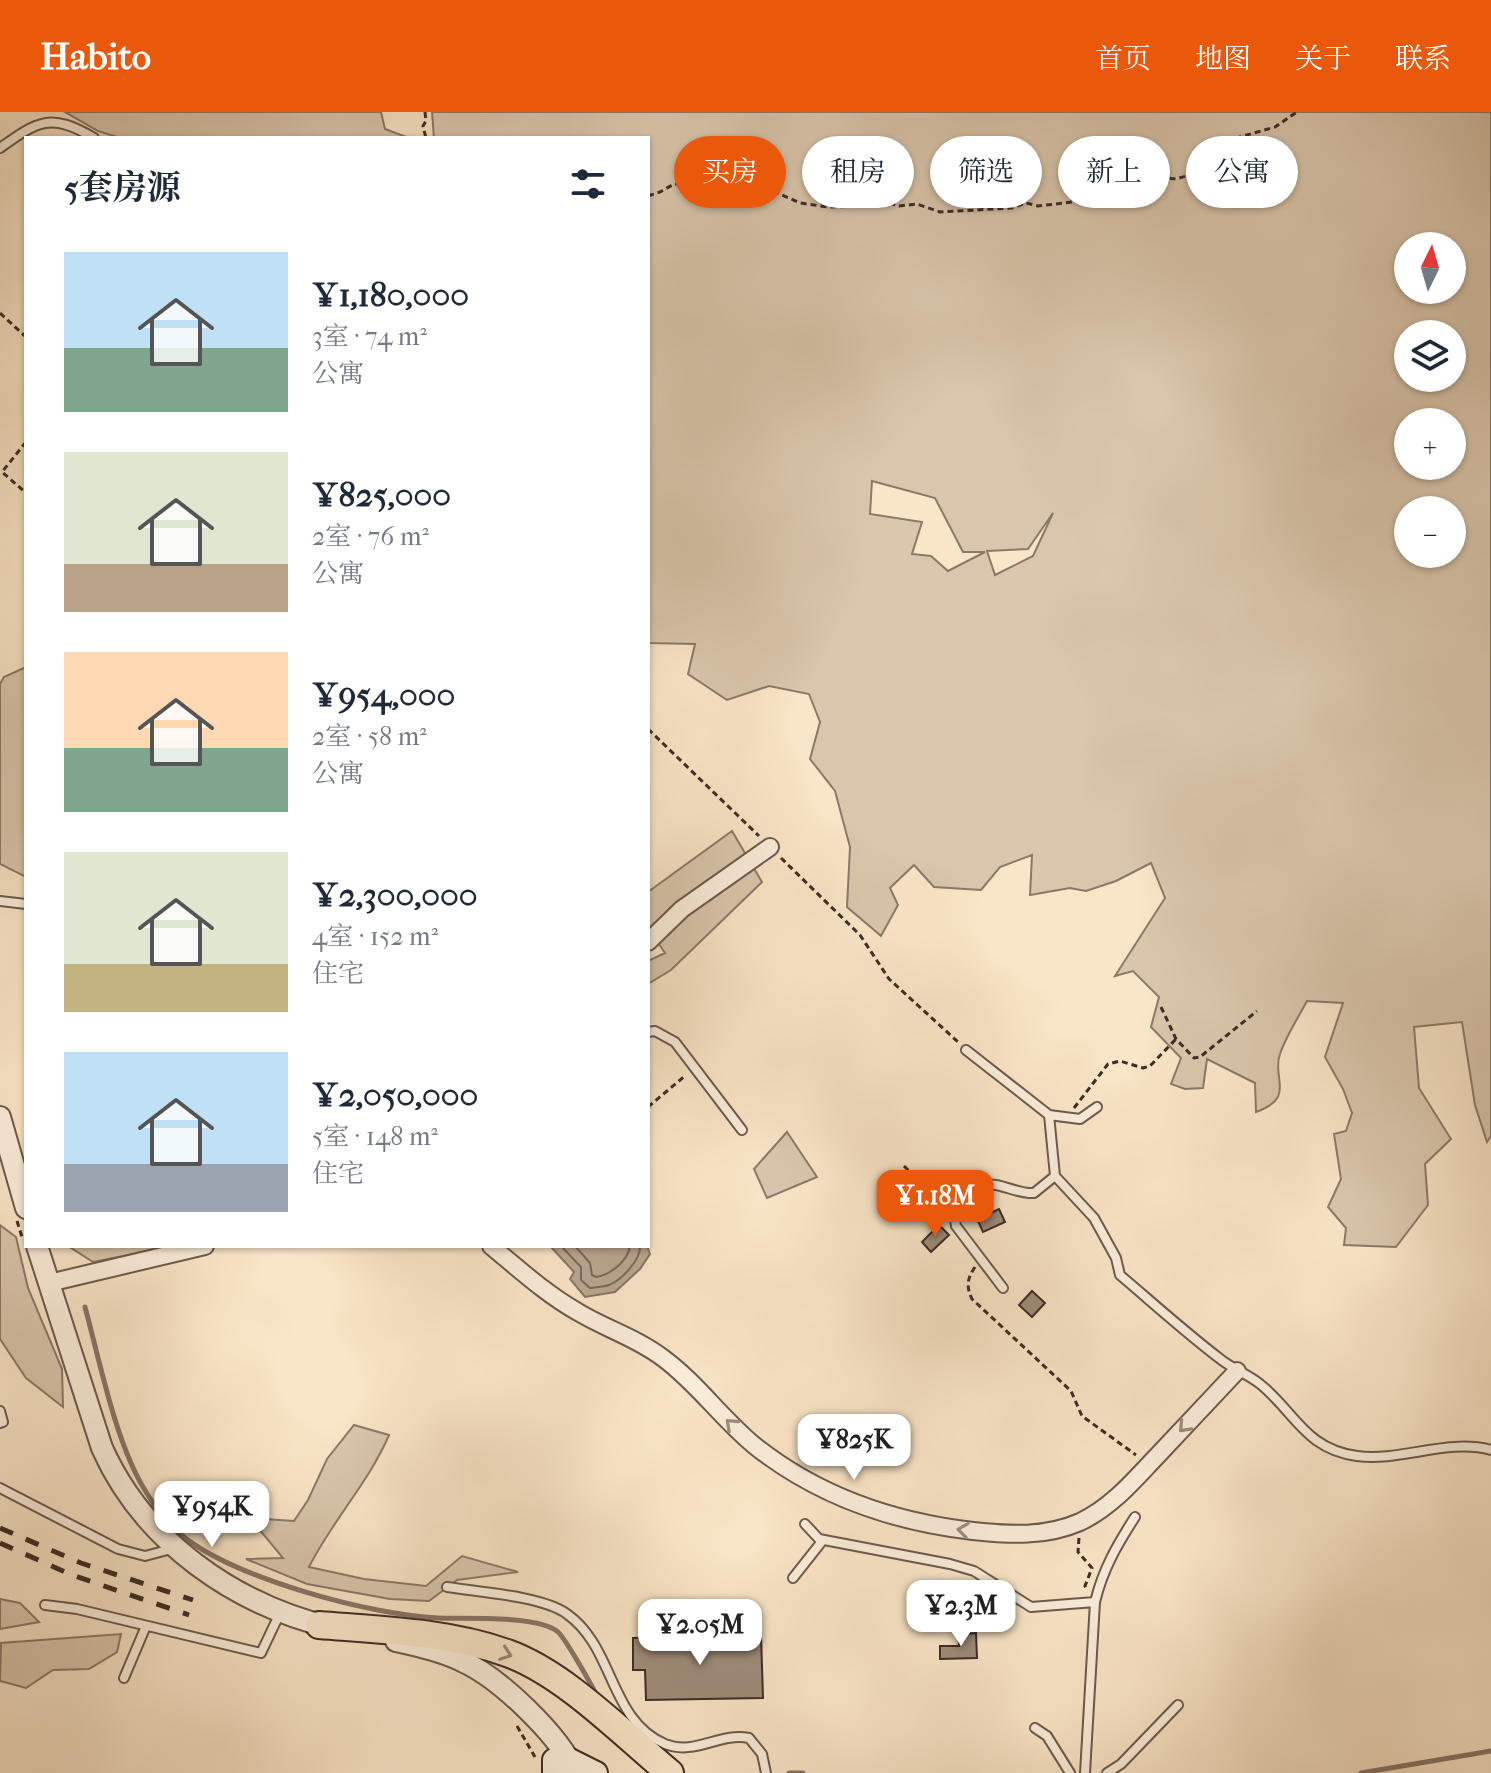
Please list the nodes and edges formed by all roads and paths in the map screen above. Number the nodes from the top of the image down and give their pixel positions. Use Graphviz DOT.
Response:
graph roads {
  1 [pos="425,112"];
  2 [pos="1297,112"];
  3 [pos="91,136"];
  4 [pos="426,136"];
  5 [pos="0,148"];
  6 [pos="650,195"];
  7 [pos="0,313"];
  8 [pos="24,335"];
  9 [pos="24,444"];
  10 [pos="24,491"];
  11 [pos="650,731"];
  12 [pos="770,847"];
  13 [pos="0,901"];
  14 [pos="24,904"];
  15 [pos="650,940"];
  16 [pos="1161,1007"];
  17 [pos="1257,1011"];
  18 [pos="650,1032"];
  19 [pos="1176,1039"];
  20 [pos="966,1050"];
  21 [pos="695,1068"];
  22 [pos="650,1105"];
  23 [pos="1097,1107"];
  24 [pos="1049,1115"];
  25 [pos="0,1117"];
  26 [pos="1068,1118"];
  27 [pos="742,1130"];
  28 [pos="6,1164"];
  29 [pos="904,1166"];
  30 [pos="1055,1176"];
  31 [pos="21,1213"];
  32 [pos="954,1216"];
  33 [pos="32,1248"];
  34 [pos="197,1248"];
  35 [pos="494,1248"];
  36 [pos="980,1260"];
  37 [pos="49,1283"];
  38 [pos="1003,1288"];
  39 [pos="1237,1371"];
  40 [pos="0,1411"];
  41 [pos="0,1423"];
  42 [pos="1491,1450"];
  43 [pos="1149,1464"];
  44 [pos="0,1488"];
  45 [pos="1135,1517"];
  46 [pos="1080,1522"];
  47 [pos="805,1524"];
  48 [pos="823,1540"];
  49 [pos="176,1548"];
  50 [pos="793,1578"];
  51 [pos="447,1587"];
  52 [pos="1095,1602"];
  53 [pos="45,1605"];
  54 [pos="281,1612"];
  55 [pos="319,1625"];
  56 [pos="146,1626"];
  57 [pos="124,1678"];
  58 [pos="1178,1705"];
  59 [pos="514,1710"];
  60 [pos="1035,1728"];
  61 [pos="558,1767"];
  62 [pos="596,1773"];
  63 [pos="670,1773"];
  64 [pos="766,1773"];
  65 [pos="1070,1773"];
  66 [pos="1085,1773"];
  67 [pos="1107,1773"];
  1 -- 4 [label="path"];
  2 -- 6 [label="path"];
  3 -- 5 [label="lane"];
  7 -- 8 [label="path"];
  9 -- 10 [label="path"];
  11 -- 12 [label="path"];
  12 -- 15 [label="street"];
  12 -- 20 [label="path"];
  13 -- 14 [label="lane"];
  16 -- 19 [label="path"];
  17 -- 19 [label="path"];
  18 -- 21 [label="lane"];
  19 -- 26 [label="path"];
  20 -- 24 [label="lane"];
  21 -- 22 [label="path"];
  21 -- 27 [label="lane"];
  23 -- 26 [label="lane"];
  24 -- 26 [label="lane"];
  24 -- 30 [label="lane"];
  25 -- 28 [label="street"];
  28 -- 31 [label="street"];
  29 -- 32 [label="path"];
  30 -- 32 [label="lane"];
  30 -- 39 [label="lane"];
  32 -- 36 [label="lane"];
  33 -- 37 [label="street"];
  34 -- 37 [label="street"];
  46 -- 35 [label="street, one-way"];
  36 -- 38 [label="lane"];
  36 -- 43 [label="path"];
  37 -- 49 [label="street"];
  39 -- 42 [label="lane"];
  39 -- 43 [label="street, one-way"];
  40 -- 41 [label="lane"];
  43 -- 46 [label="street"];
  44 -- 49 [label="lane"];
  45 -- 52 [label="lane"];
  46 -- 52 [label="path"];
  47 -- 48 [label="lane"];
  48 -- 50 [label="lane"];
  48 -- 52 [label="lane"];
  49 -- 54 [label="street"];
  51 -- 64 [label="lane"];
  52 -- 66 [label="lane"];
  53 -- 56 [label="lane"];
  54 -- 55 [label="street"];
  54 -- 56 [label="lane"];
  55 -- 59 [label="street"];
  55 -- 63 [label="main road, one-way"];
  56 -- 57 [label="lane"];
  58 -- 67 [label="lane"];
  59 -- 61 [label="street"];
  59 -- 61 [label="path"];
  60 -- 65 [label="lane"];
  61 -- 62 [label="main road"];
}
